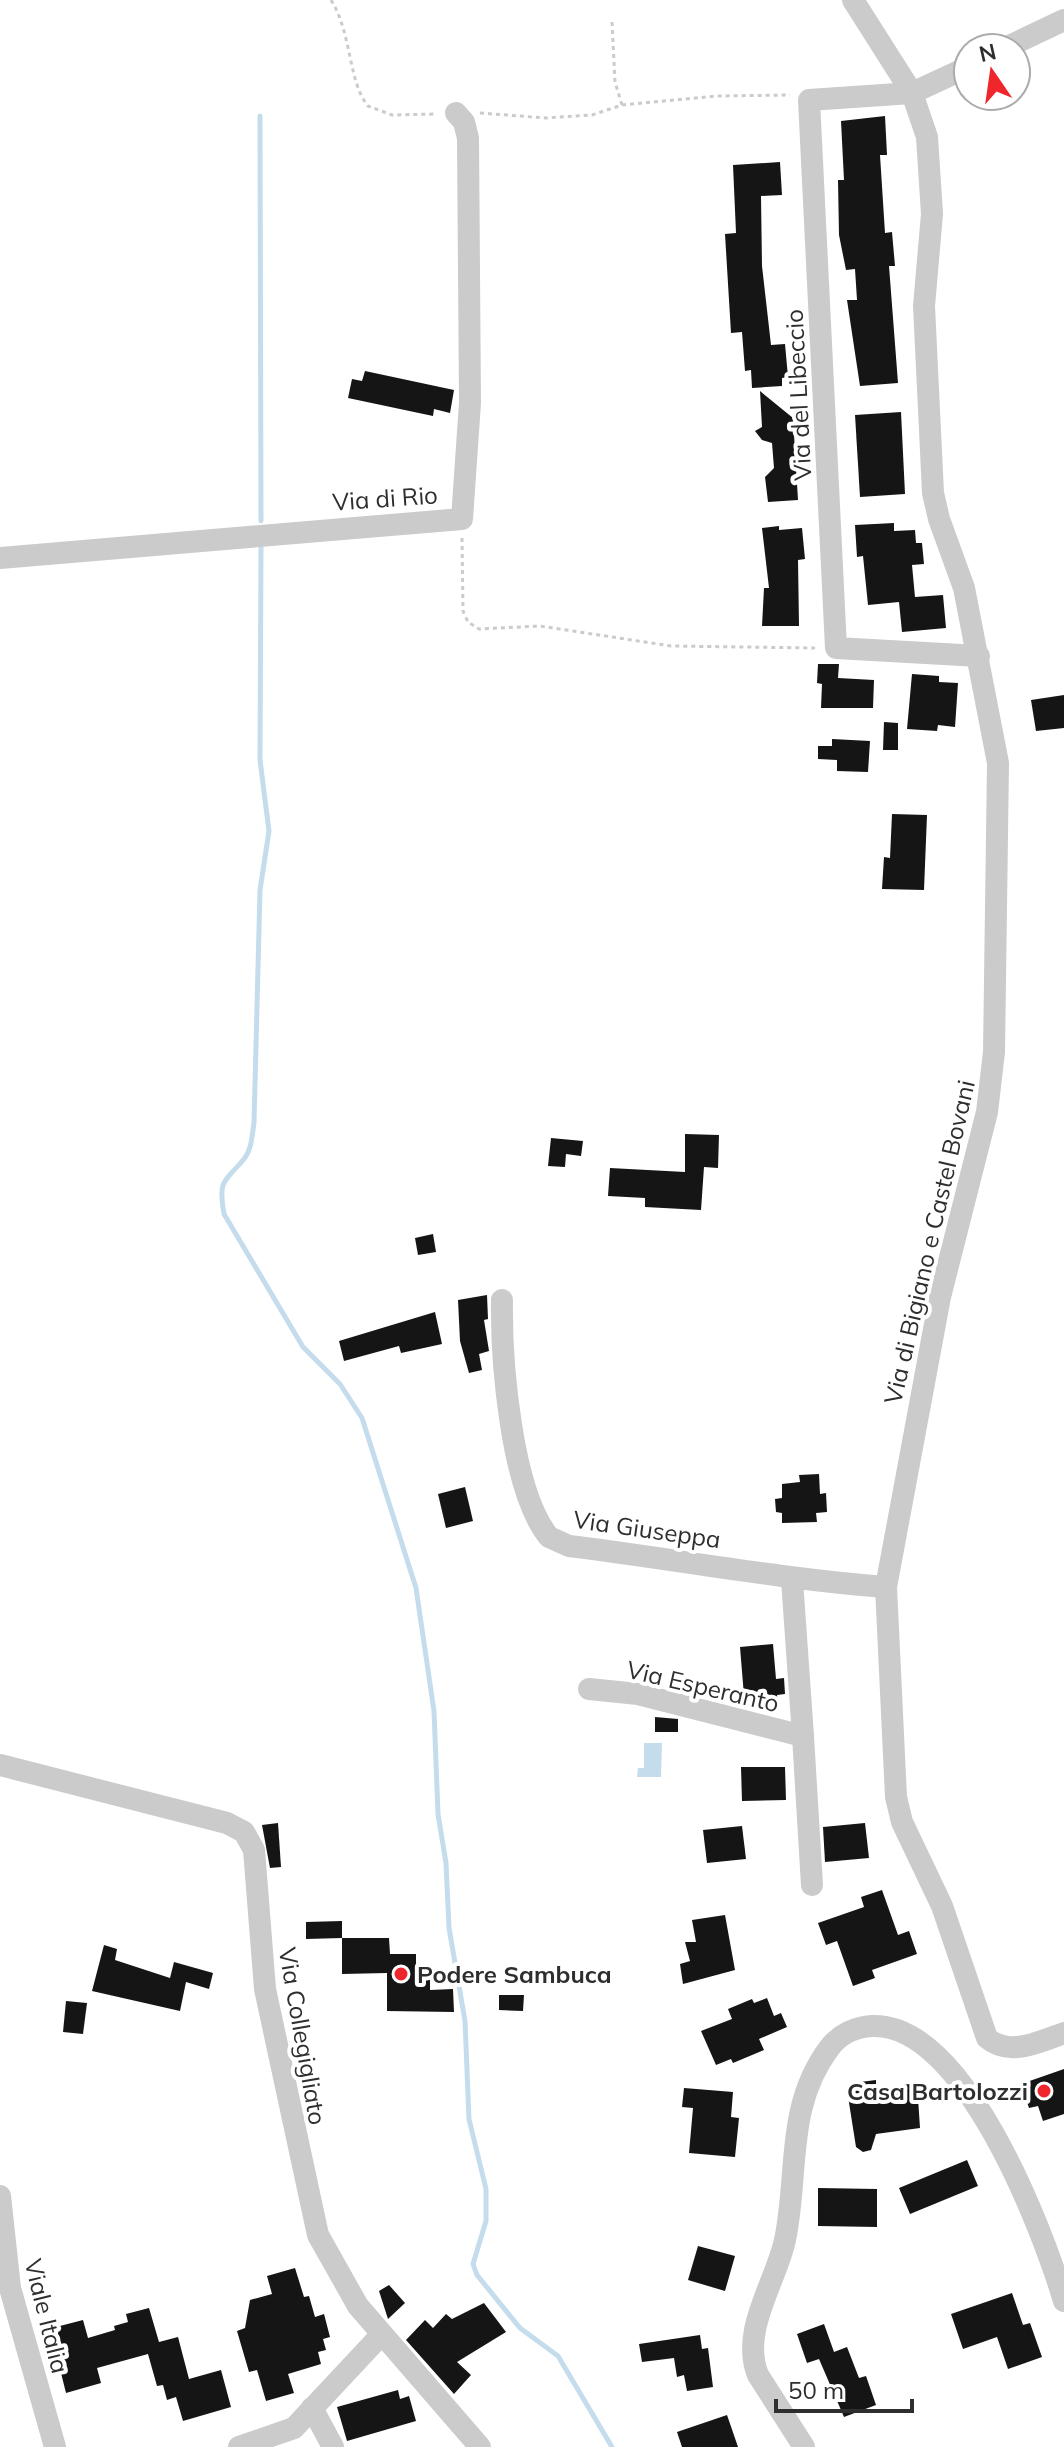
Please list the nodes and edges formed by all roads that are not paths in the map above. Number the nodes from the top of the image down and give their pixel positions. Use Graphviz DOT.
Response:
graph roads {
  1 [pos="853,0"];
  2 [pos="1064,20"];
  3 [pos="1032,35"];
  4 [pos="952,74"];
  5 [pos="912,93"];
  6 [pos="456,113"];
  7 [pos="0,558"];
  8 [pos="979,656"];
  9 [pos="502,1300"];
  10 [pos="792,1580"];
  11 [pos="886,1587"];
  12 [pos="589,1689"];
  13 [pos="803,1736"];
  14 [pos="0,1765"];
  15 [pos="812,1885"];
  16 [pos="1064,2033"];
  17 [pos="0,2196"];
  18 [pos="1064,2301"];
  19 [pos="381,2335"];
  20 [pos="312,2408"];
  21 [pos="55,2447"];
  22 [pos="239,2447"];
  23 [pos="333,2447"];
  24 [pos="480,2447"];
  25 [pos="804,2447"];
  1 -- 5 [label="street, Via di Bigiano e Castel Bovani"];
  2 -- 3 [label="street"];
  4 -- 5 [label="street"];
  5 -- 8 [label="street, Via di Bigiano e Castel Bovani"];
  5 -- 8 [label="street, Via del Libeccio"];
  6 -- 7 [label="street, Via di Rio"];
  8 -- 11 [label="street, Via di Bigiano e Castel Bovani"];
  9 -- 10 [label="street, Via Giuseppa"];
  10 -- 11 [label="street, Via Giuseppa"];
  10 -- 13 [label="street, Via Esperanto"];
  11 -- 16 [label="street, Via di Bigiano e Castel Bovani"];
  12 -- 13 [label="street, Via Esperanto"];
  13 -- 15 [label="street, Via Esperanto"];
  14 -- 19 [label="street, Via Collegigliato"];
  17 -- 21 [label="street, Viale Italia"];
  18 -- 25 [label="street"];
  19 -- 20 [label="street"];
  19 -- 24 [label="street, Via Collegigliato"];
  20 -- 22 [label="street"];
  20 -- 23 [label="street"];
}
